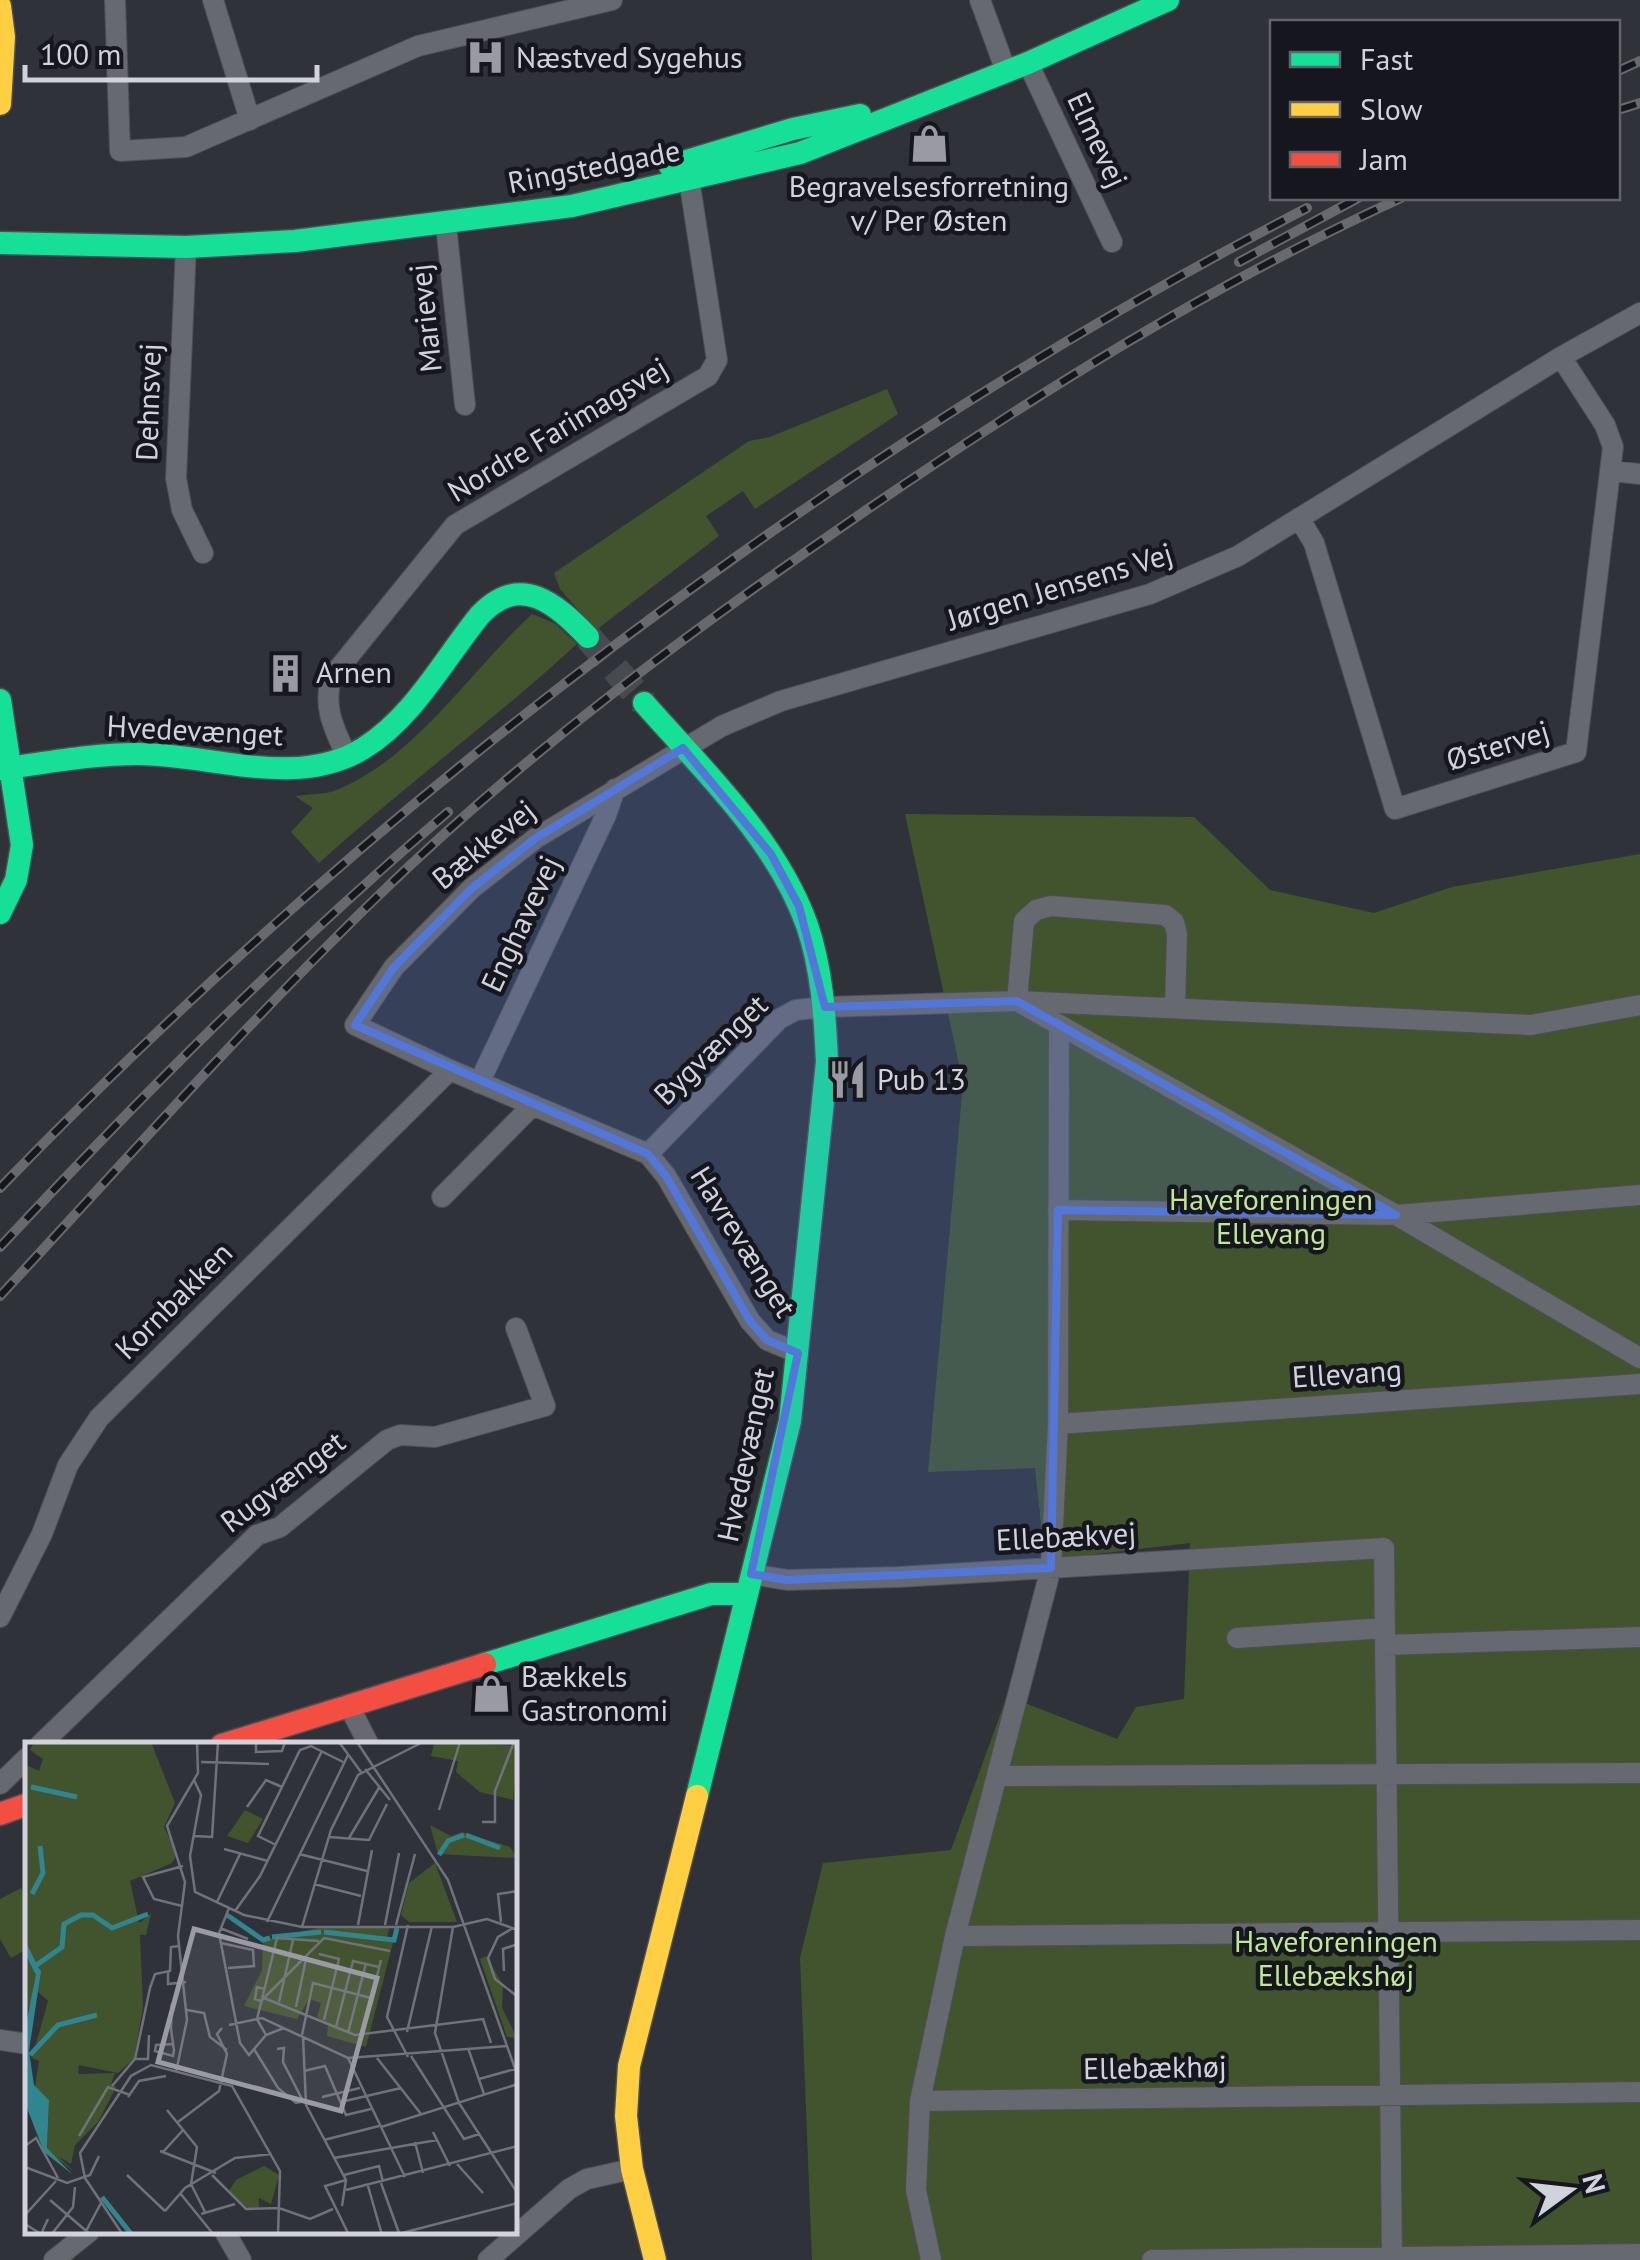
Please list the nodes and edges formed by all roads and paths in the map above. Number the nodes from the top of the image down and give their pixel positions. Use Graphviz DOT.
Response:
graph roads {
  1 [pos="115,0"];
  2 [pos="212,0"];
  3 [pos="612,0"];
  4 [pos="1168,0"];
  5 [pos="982,4"];
  6 [pos="0,6"];
  7 [pos="1017,67"];
  8 [pos="931,100"];
  9 [pos="0,104"];
  10 [pos="250,120"];
  11 [pos="690,179"];
  12 [pos="510,214"];
  13 [pos="446,224"];
  14 [pos="0,242"];
  15 [pos="1112,242"];
  16 [pos="186,247"];
  17 [pos="1640,313"];
  18 [pos="1561,357"];
  19 [pos="465,405"];
  20 [pos="1612,471"];
  21 [pos="1640,474"];
  22 [pos="1298,518"];
  23 [pos="204,553"];
  24 [pos="588,638"];
  25 [pos="0,700"];
  26 [pos="644,703"];
  27 [pos="683,748"];
  28 [pos="347,756"];
  29 [pos="4,766"];
  30 [pos="615,789"];
  31 [pos="0,913"];
  32 [pos="1017,1001"];
  33 [pos="1640,1006"];
  34 [pos="826,1007"];
  35 [pos="1175,1008"];
  36 [pos="355,1025"];
  37 [pos="1059,1025"];
  38 [pos="450,1070"];
  39 [pos="479,1083"];
  40 [pos="533,1106"];
  41 [pos="648,1154"];
  42 [pos="1640,1195"];
  43 [pos="442,1197"];
  44 [pos="1058,1210"];
  45 [pos="1396,1215"];
  46 [pos="516,1328"];
  47 [pos="798,1353"];
  48 [pos="1640,1358"];
  49 [pos="1640,1384"];
  50 [pos="1058,1424"];
  51 [pos="1050,1568"];
  52 [pos="748,1584"];
  53 [pos="0,1617"];
  54 [pos="1385,1637"];
  55 [pos="1640,1637"];
  56 [pos="1237,1638"];
  57 [pos="349,1706"];
  58 [pos="43,1742"];
  59 [pos="232,1742"];
  60 [pos="367,1742"];
  61 [pos="25,1760"];
  62 [pos="1640,1773"];
  63 [pos="1386,1774"];
  64 [pos="998,1776"];
  65 [pos="0,1784"];
  66 [pos="1640,1930"];
  67 [pos="1388,1934"];
  68 [pos="955,1936"];
  69 [pos="0,2040"];
  70 [pos="25,2044"];
  71 [pos="1640,2092"];
  72 [pos="1390,2096"];
  73 [pos="920,2101"];
  74 [pos="632,2169"];
  75 [pos="518,2234"];
  76 [pos="85,2235"];
  77 [pos="227,2235"];
  78 [pos="517,2235"];
  79 [pos="1640,2254"];
  80 [pos="1392,2257"];
  81 [pos="54,2260"];
  82 [pos="240,2260"];
  83 [pos="488,2260"];
  84 [pos="655,2260"];
  85 [pos="932,2260"];
  86 [pos="1152,2260"];
  1 -- 10 [label="street"];
  2 -- 10 [label="street"];
  3 -- 10 [label="street"];
  4 -- 7 [label="street, Ringstedgade"];
  5 -- 7 [label="street, Elmevej"];
  6 -- 9 [label="street"];
  7 -- 8 [label="street, Ringstedgade"];
  7 -- 15 [label="street, Elmevej"];
  8 -- 11 [label="street, Ringstedgade"];
  8 -- 12 [label="street"];
  11 -- 12 [label="street, Ringstedgade"];
  11 -- 28 [label="street, Nordre Farimagsvej"];
  12 -- 13 [label="street, Ringstedgade"];
  13 -- 16 [label="street, Ringstedgade"];
  13 -- 19 [label="street, Marievej"];
  14 -- 16 [label="street, Ringstedgade"];
  16 -- 23 [label="street, Dehnsvej"];
  17 -- 18 [label="street, Jørgen Jensens Vej"];
  18 -- 20 [label="street, Østervej"];
  18 -- 22 [label="street, Jørgen Jensens Vej"];
  20 -- 21 [label="street"];
  20 -- 22 [label="street, Østervej"];
  22 -- 27 [label="street, Jørgen Jensens Vej"];
  24 -- 28 [label="street, Hvedevænget"];
  25 -- 29 [label="street"];
  26 -- 27 [label="street, Hvedevænget"];
  27 -- 30 [label="street, Bækkevej"];
  27 -- 34 [label="street, Hvedevænget"];
  28 -- 29 [label="street, Hvedevænget"];
  29 -- 31 [label="street"];
  30 -- 36 [label="street, Bækkevej"];
  30 -- 39 [label="street, Enghavevej"];
  32 -- 34 [label="street"];
  32 -- 35 [label="street"];
  32 -- 35 [label="street"];
  32 -- 37 [label="street"];
  33 -- 35 [label="street"];
  34 -- 41 [label="street, Bygvænget"];
  34 -- 47 [label="street, Hvedevænget"];
  36 -- 38 [label="street, Havrevænget"];
  37 -- 44 [label="street"];
  37 -- 45 [label="street"];
  38 -- 39 [label="street, Havrevænget"];
  38 -- 53 [label="street, Kornbakken"];
  39 -- 40 [label="street, Havrevænget"];
  40 -- 41 [label="street, Havrevænget"];
  40 -- 43 [label="street"];
  41 -- 47 [label="street, Havrevænget"];
  42 -- 45 [label="street"];
  44 -- 45 [label="street"];
  44 -- 50 [label="street"];
  45 -- 48 [label="street"];
  46 -- 58 [label="street, Rugvænget"];
  47 -- 52 [label="street, Hvedevænget"];
  49 -- 50 [label="street, Ellevang"];
  50 -- 51 [label="street"];
  51 -- 52 [label="street, Ellebækvej"];
  51 -- 54 [label="street, Ellebækvej"];
  51 -- 64 [label="street"];
  52 -- 57 [label="street"];
  52 -- 74 [label="street, Hvedevænget"];
  54 -- 55 [label="street"];
  54 -- 56 [label="street"];
  54 -- 63 [label="street"];
  57 -- 59 [label="street"];
  57 -- 60 [label="street"];
  61 -- 65 [label="street"];
  62 -- 63 [label="street"];
  63 -- 64 [label="street"];
  63 -- 67 [label="street"];
  64 -- 68 [label="street"];
  66 -- 67 [label="street"];
  67 -- 68 [label="street"];
  67 -- 72 [label="street"];
  68 -- 73 [label="street"];
  69 -- 70 [label="street"];
  71 -- 72 [label="street, Ellebækhøj"];
  72 -- 73 [label="street, Ellebækhøj"];
  72 -- 80 [label="street"];
  73 -- 85 [label="street"];
  74 -- 75 [label="street"];
  74 -- 84 [label="street, Hvedevænget"];
  76 -- 81 [label="street"];
  77 -- 82 [label="street"];
  78 -- 83 [label="street"];
  79 -- 80 [label="street"];
  80 -- 86 [label="street"];
}
